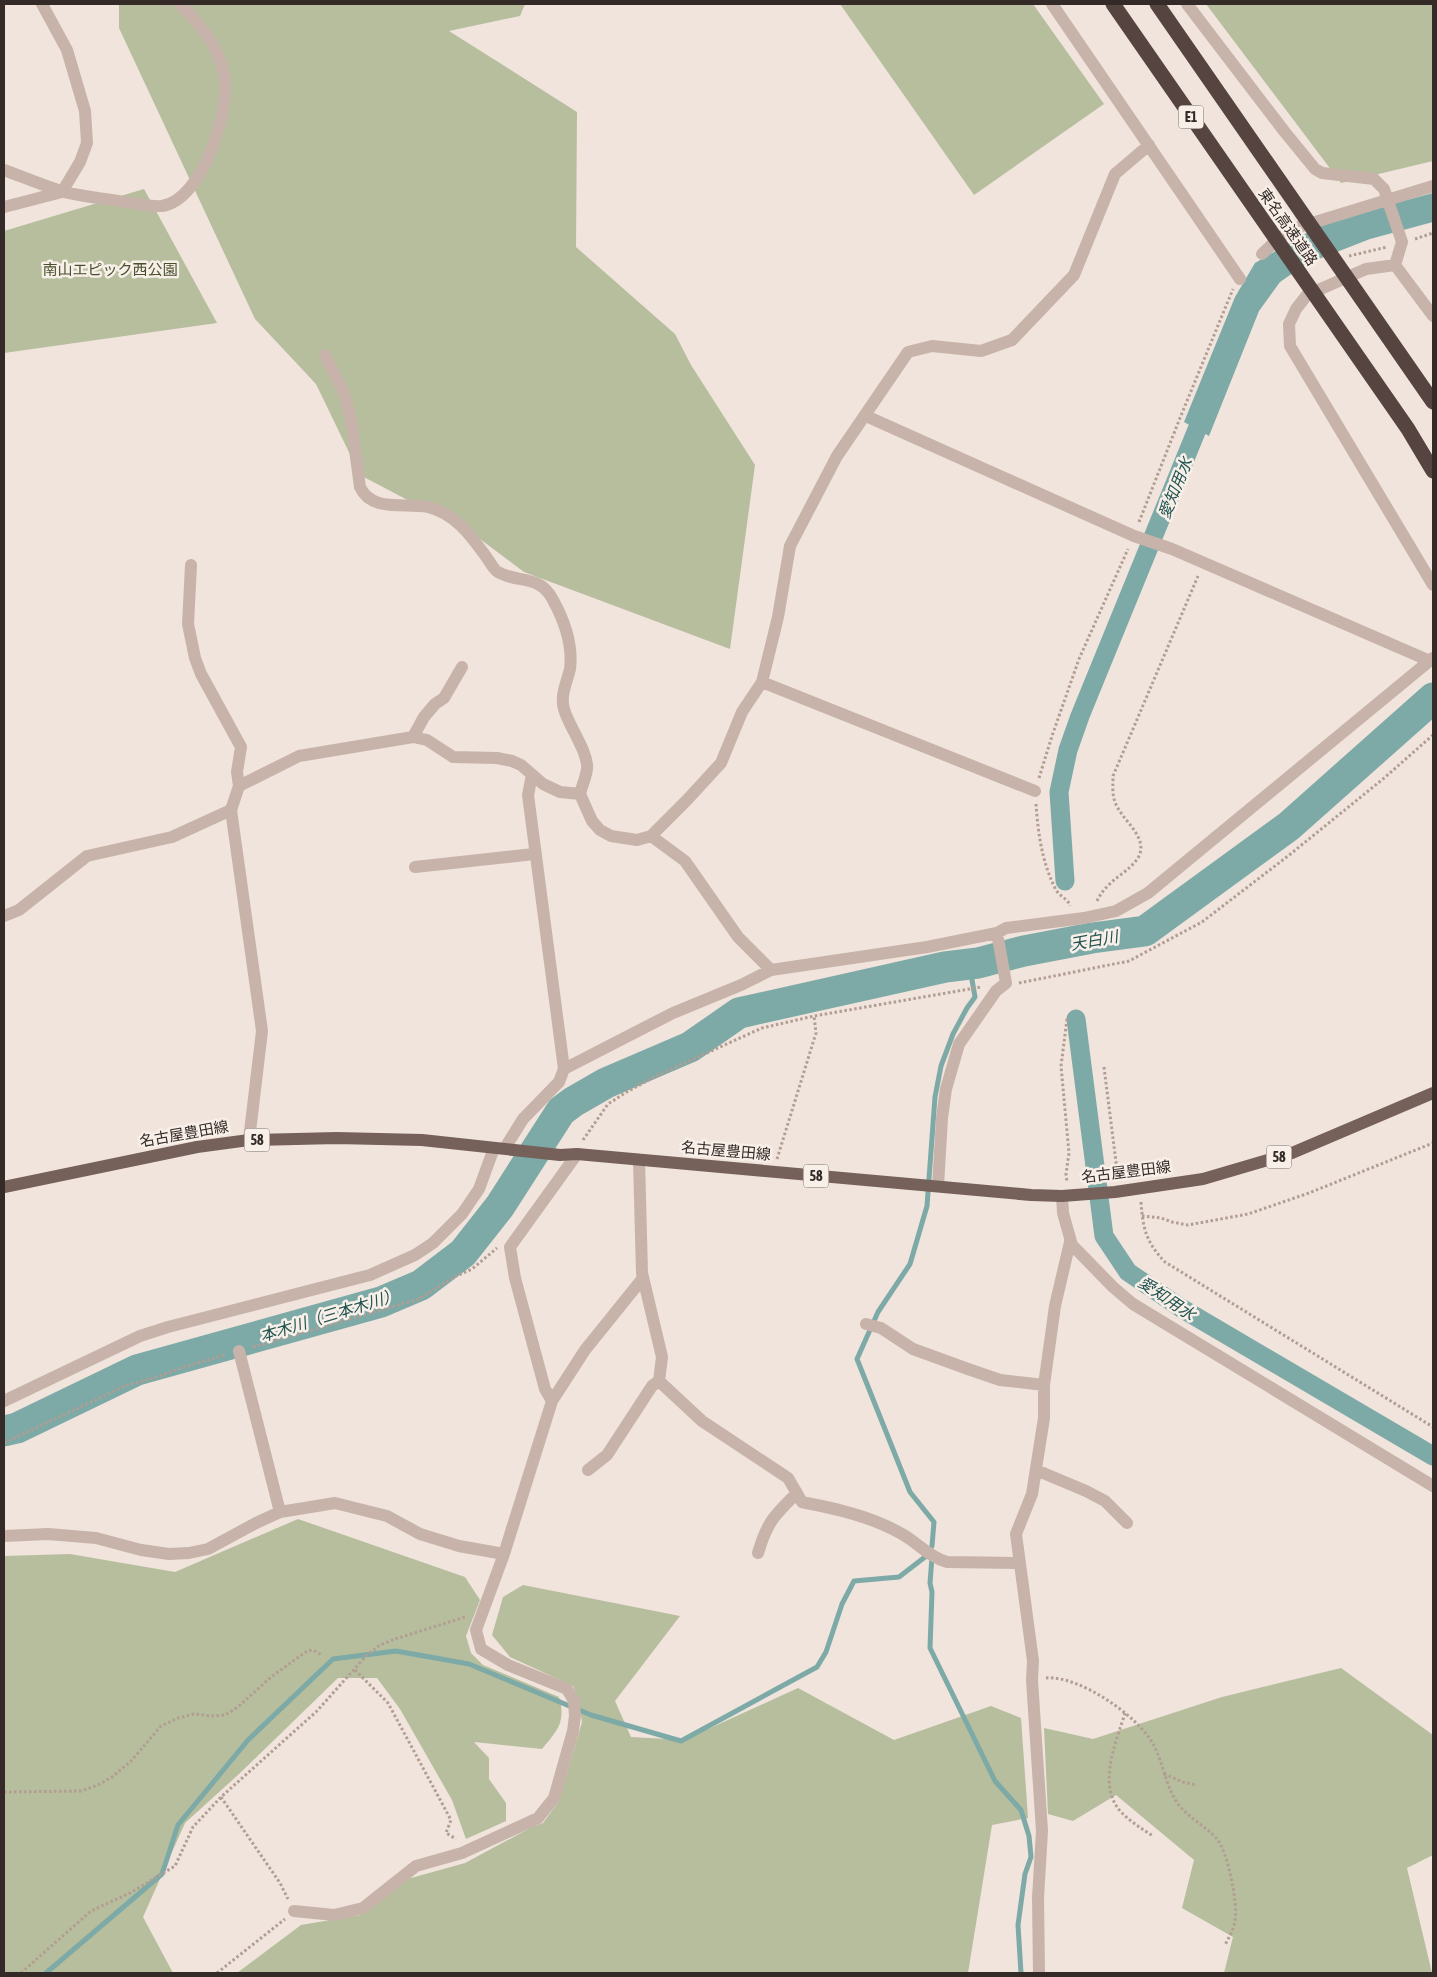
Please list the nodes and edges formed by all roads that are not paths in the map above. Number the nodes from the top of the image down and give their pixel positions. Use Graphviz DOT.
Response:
graph roads {
  1 [pos="42,4"];
  2 [pos="180,4"];
  3 [pos="1052,4"];
  4 [pos="1113,4"];
  5 [pos="1157,4"];
  6 [pos="1187,4"];
  7 [pos="1149,145"];
  8 [pos="4,170"];
  9 [pos="1433,186"];
  10 [pos="62,192"];
  11 [pos="1388,199"];
  12 [pos="4,206"];
  13 [pos="1262,254"];
  14 [pos="1395,264"];
  15 [pos="1240,279"];
  16 [pos="1433,316"];
  17 [pos="325,355"];
  18 [pos="1433,402"];
  19 [pos="866,416"];
  20 [pos="1433,471"];
  21 [pos="191,565"];
  22 [pos="1433,585"];
  23 [pos="1431,660"];
  24 [pos="462,667"];
  25 [pos="762,682"];
  26 [pos="413,737"];
  27 [pos="532,775"];
  28 [pos="239,786"];
  29 [pos="1036,791"];
  30 [pos="580,794"];
  31 [pos="231,810"];
  32 [pos="651,836"];
  33 [pos="534,854"];
  34 [pos="415,867"];
  35 [pos="4,916"];
  36 [pos="997,933"];
  37 [pos="771,970"];
  38 [pos="564,1070"];
  39 [pos="1433,1093"];
  40 [pos="250,1140"];
  41 [pos="504,1148"];
  42 [pos="577,1154"];
  43 [pos="639,1160"];
  44 [pos="938,1186"];
  45 [pos="4,1187"];
  46 [pos="1068,1196"];
  47 [pos="1072,1245"];
  48 [pos="643,1278"];
  49 [pos="866,1324"];
  50 [pos="239,1350"];
  51 [pos="659,1381"];
  52 [pos="1044,1385"];
  53 [pos="4,1401"];
  54 [pos="552,1401"];
  55 [pos="588,1470"];
  56 [pos="1036,1470"];
  57 [pos="1433,1486"];
  58 [pos="797,1493"];
  59 [pos="280,1512"];
  60 [pos="1127,1523"];
  61 [pos="4,1536"];
  62 [pos="758,1553"];
  63 [pos="504,1554"];
  64 [pos="1019,1564"];
  65 [pos="294,1912"];
  66 [pos="1038,1973"];
  1 -- 10 [label="street"];
  2 -- 10 [label="street"];
  3 -- 7 [label="street"];
  4 -- 20 [label="highway, 東名高速道路 / E1"];
  5 -- 18 [label="highway, 東名高速道路 / E1"];
  6 -- 11 [label="street"];
  7 -- 15 [label="street"];
  7 -- 19 [label="street"];
  8 -- 10 [label="street"];
  9 -- 11 [label="street"];
  10 -- 12 [label="street"];
  11 -- 13 [label="street"];
  11 -- 14 [label="street"];
  14 -- 16 [label="street"];
  14 -- 22 [label="street"];
  17 -- 30 [label="street"];
  19 -- 23 [label="street"];
  19 -- 25 [label="street"];
  21 -- 28 [label="street"];
  23 -- 36 [label="street"];
  24 -- 26 [label="street"];
  25 -- 29 [label="street"];
  25 -- 32 [label="street"];
  26 -- 27 [label="street"];
  26 -- 28 [label="street"];
  27 -- 30 [label="street"];
  27 -- 33 [label="street"];
  28 -- 31 [label="street"];
  30 -- 32 [label="street"];
  31 -- 35 [label="street"];
  31 -- 40 [label="street"];
  32 -- 37 [label="street"];
  33 -- 34 [label="street"];
  33 -- 38 [label="street"];
  36 -- 37 [label="street"];
  36 -- 44 [label="street"];
  37 -- 38 [label="street"];
  38 -- 41 [label="street"];
  39 -- 46 [label="main road, 名古屋豊田線 / 58"];
  40 -- 41 [label="main road, 名古屋豊田線 / 58"];
  40 -- 45 [label="main road, 名古屋豊田線 / 58"];
  41 -- 42 [label="main road, 名古屋豊田線 / 58"];
  41 -- 53 [label="street"];
  42 -- 43 [label="main road, 名古屋豊田線 / 58"];
  42 -- 54 [label="street"];
  43 -- 44 [label="main road, 名古屋豊田線 / 58"];
  43 -- 48 [label="street"];
  44 -- 46 [label="main road, 名古屋豊田線 / 58"];
  46 -- 47 [label="street"];
  47 -- 52 [label="street"];
  47 -- 57 [label="street"];
  48 -- 51 [label="street"];
  48 -- 54 [label="street"];
  49 -- 52 [label="street"];
  50 -- 59 [label="street"];
  51 -- 55 [label="street"];
  51 -- 58 [label="street"];
  52 -- 56 [label="street"];
  54 -- 63 [label="street"];
  56 -- 60 [label="street"];
  56 -- 64 [label="street"];
  58 -- 62 [label="street"];
  58 -- 64 [label="street"];
  59 -- 61 [label="street"];
  59 -- 63 [label="street"];
  63 -- 65 [label="street"];
  64 -- 66 [label="street"];
}
